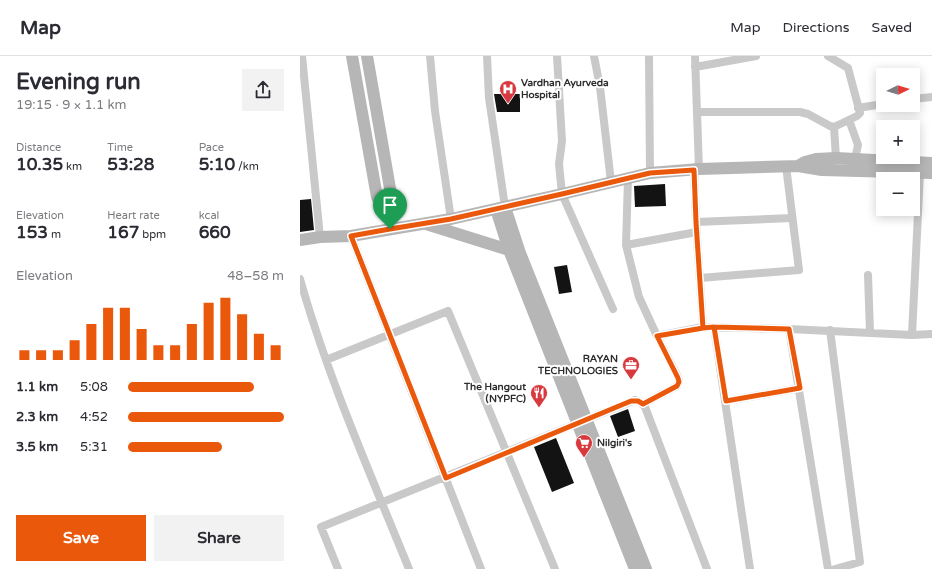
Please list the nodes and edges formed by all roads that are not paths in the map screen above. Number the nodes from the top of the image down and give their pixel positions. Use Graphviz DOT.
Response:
graph roads {
  1 [pos="352,56"];
  2 [pos="368,56"];
  3 [pos="430,56"];
  4 [pos="487,56"];
  5 [pos="557,56"];
  6 [pos="594,56"];
  7 [pos="649,56"];
  8 [pos="695,56"];
  9 [pos="756,56"];
  10 [pos="828,56"];
  11 [pos="302,58"];
  12 [pos="695,67"];
  13 [pos="932,97"];
  14 [pos="920,98"];
  15 [pos="876,105"];
  16 [pos="858,108"];
  17 [pos="697,112"];
  18 [pos="850,120"];
  19 [pos="834,127"];
  20 [pos="836,158"];
  21 [pos="855,159"];
  22 [pos="932,163"];
  23 [pos="792,166"];
  24 [pos="696,170"];
  25 [pos="887,172"];
  26 [pos="650,173"];
  27 [pos="920,173"];
  28 [pos="932,173"];
  29 [pos="628,178"];
  30 [pos="611,182"];
  31 [pos="562,194"];
  32 [pos="501,208"];
  33 [pos="386,210"];
  34 [pos="918,216"];
  35 [pos="792,218"];
  36 [pos="451,219"];
  37 [pos="696,222"];
  38 [pos="423,223"];
  39 [pos="390,229"];
  40 [pos="696,232"];
  41 [pos="351,236"];
  42 [pos="320,237"];
  43 [pos="300,240"];
  44 [pos="626,245"];
  45 [pos="509,250"];
  46 [pos="868,275"];
  47 [pos="700,278"];
  48 [pos="300,279"];
  49 [pos="613,309"];
  50 [pos="714,327"];
  51 [pos="703,328"];
  52 [pos="789,329"];
  53 [pos="830,330"];
  54 [pos="870,332"];
  55 [pos="390,334"];
  56 [pos="912,334"];
  57 [pos="932,334"];
  58 [pos="657,336"];
  59 [pos="326,360"];
  60 [pos="800,388"];
  61 [pos="726,401"];
  62 [pos="643,404"];
  63 [pos="582,421"];
  64 [pos="507,453"];
  65 [pos="446,478"];
  66 [pos="382,502"];
  67 [pos="338,569"];
  68 [pos="409,569"];
  69 [pos="481,569"];
  70 [pos="555,569"];
  71 [pos="635,569"];
  72 [pos="646,569"];
  73 [pos="707,569"];
  74 [pos="750,569"];
  75 [pos="828,569"];
  76 [pos="835,569"];
  1 -- 33 [label="street"];
  2 -- 33 [label="street"];
  3 -- 36 [label="street"];
  4 -- 32 [label="street"];
  5 -- 31 [label="street"];
  6 -- 30 [label="street"];
  7 -- 26 [label="street"];
  8 -- 12 [label="street"];
  9 -- 12 [label="street"];
  10 -- 16 [label="street"];
  11 -- 42 [label="street"];
  12 -- 17 [label="street"];
  13 -- 14 [label="street"];
  15 -- 16 [label="street"];
  16 -- 18 [label="street"];
  17 -- 19 [label="street"];
  17 -- 24 [label="street"];
  18 -- 19 [label="street"];
  18 -- 21 [label="street"];
  19 -- 20 [label="street"];
  20 -- 21 [label="street"];
  20 -- 23 [label="street"];
  21 -- 22 [label="street"];
  23 -- 24 [label="street"];
  23 -- 25 [label="street"];
  23 -- 35 [label="street"];
  24 -- 26 [label="street"];
  24 -- 37 [label="street"];
  26 -- 29 [label="street"];
  27 -- 28 [label="street"];
  29 -- 30 [label="street"];
  29 -- 44 [label="street"];
  30 -- 31 [label="street"];
  31 -- 32 [label="street"];
  31 -- 49 [label="street"];
  32 -- 36 [label="street"];
  32 -- 45 [label="street"];
  32 -- 63 [label="street"];
  33 -- 39 [label="street"];
  34 -- 56 [label="street"];
  35 -- 37 [label="street"];
  35 -- 47 [label="street"];
  36 -- 38 [label="street"];
  37 -- 40 [label="street"];
  38 -- 39 [label="street"];
  38 -- 45 [label="street"];
  39 -- 41 [label="street"];
  40 -- 44 [label="street"];
  40 -- 47 [label="street"];
  41 -- 42 [label="street"];
  41 -- 55 [label="street"];
  42 -- 43 [label="street"];
  44 -- 58 [label="street"];
  45 -- 63 [label="street"];
  46 -- 54 [label="street"];
  47 -- 51 [label="street"];
  48 -- 59 [label="street"];
  50 -- 51 [label="street"];
  50 -- 52 [label="street"];
  50 -- 61 [label="street"];
  51 -- 58 [label="street"];
  52 -- 53 [label="street"];
  52 -- 60 [label="street"];
  53 -- 54 [label="street"];
  53 -- 76 [label="street"];
  54 -- 56 [label="street"];
  55 -- 59 [label="street"];
  55 -- 64 [label="street"];
  55 -- 65 [label="street"];
  56 -- 57 [label="street"];
  58 -- 62 [label="street"];
  59 -- 66 [label="street"];
  60 -- 61 [label="street"];
  60 -- 75 [label="street"];
  61 -- 74 [label="street"];
  62 -- 63 [label="street"];
  62 -- 73 [label="street"];
  63 -- 64 [label="street"];
  63 -- 71 [label="street"];
  63 -- 72 [label="street"];
  64 -- 65 [label="street"];
  64 -- 70 [label="street"];
  65 -- 66 [label="street"];
  65 -- 69 [label="street"];
  66 -- 67 [label="street"];
  66 -- 68 [label="street"];
}
